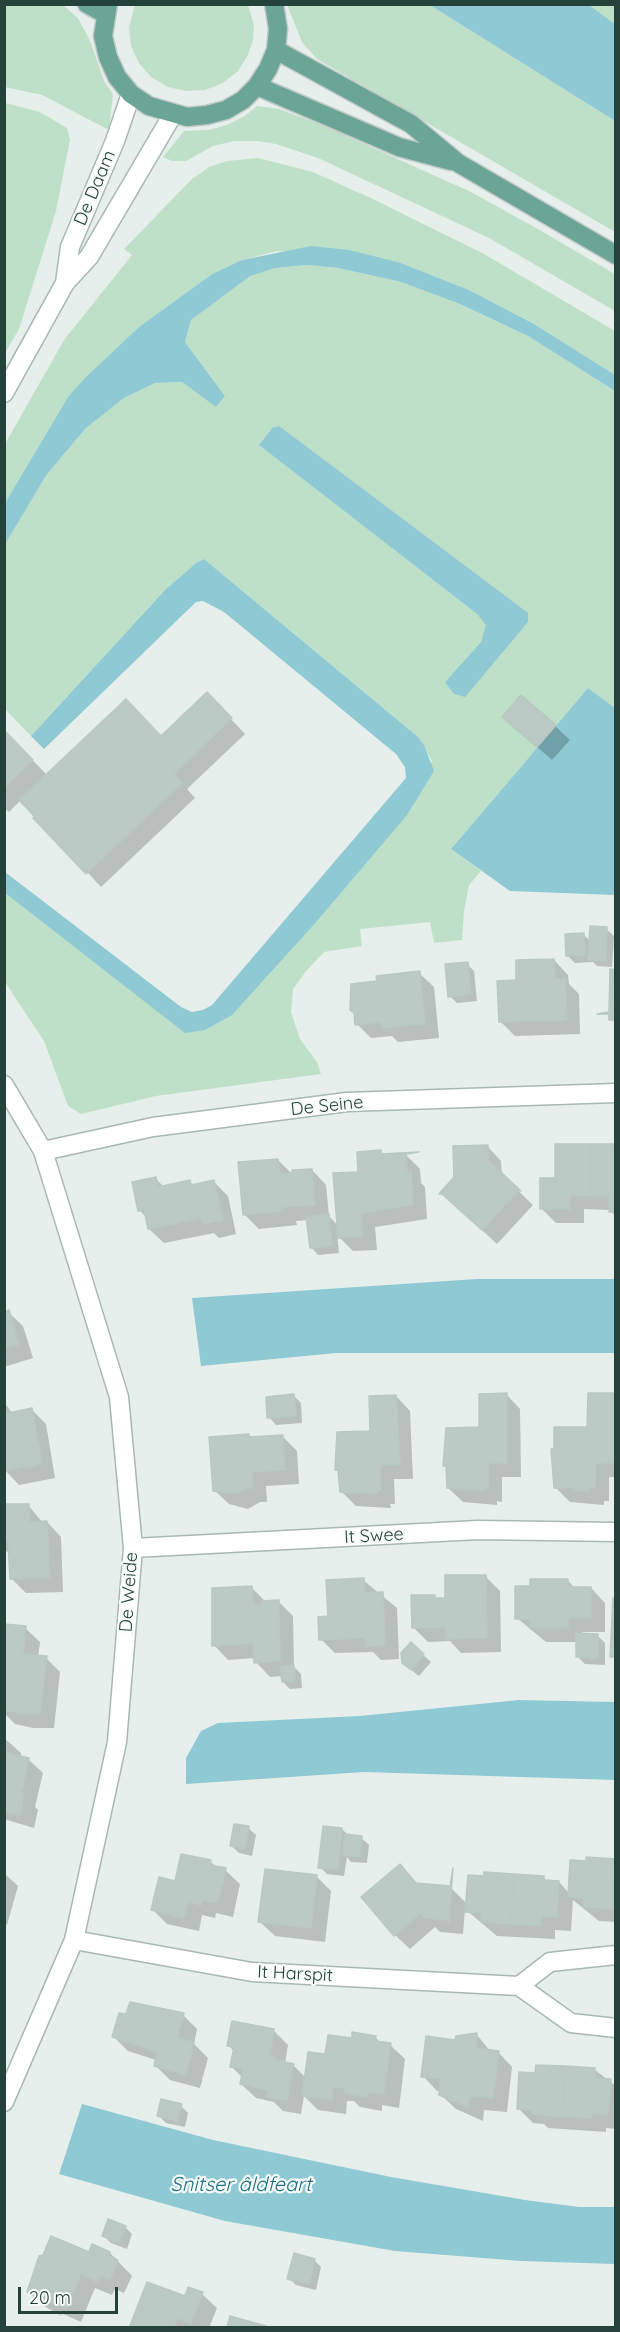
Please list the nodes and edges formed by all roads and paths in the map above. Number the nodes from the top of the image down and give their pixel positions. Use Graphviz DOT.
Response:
graph roads {
  1 [pos="87,4"];
  2 [pos="274,4"];
  3 [pos="106,9"];
  4 [pos="276,50"];
  5 [pos="257,86"];
  6 [pos="131,94"];
  7 [pos="172,114"];
  8 [pos="458,163"];
  9 [pos="615,255"];
  10 [pos="65,283"];
  11 [pos="4,393"];
  12 [pos="4,1085"];
  13 [pos="615,1093"];
  14 [pos="43,1151"];
  15 [pos="615,1532"];
  16 [pos="133,1548"];
  17 [pos="74,1940"];
  18 [pos="615,1955"];
  19 [pos="519,1986"];
  20 [pos="615,2028"];
  21 [pos="4,2102"];
  1 -- 3 [label="main road"];
  2 -- 4 [label="main road"];
  3 -- 6 [label="main road"];
  4 -- 5 [label="main road"];
  4 -- 8 [label="main road"];
  5 -- 7 [label="main road"];
  5 -- 8 [label="main road"];
  6 -- 7 [label="main road"];
  6 -- 10 [label="street, De Daam"];
  7 -- 10 [label="street, De Daam"];
  8 -- 9 [label="main road"];
  10 -- 11 [label="street, De Daam"];
  12 -- 14 [label="street, De Weide"];
  13 -- 14 [label="street, De Seine"];
  14 -- 16 [label="street, De Weide"];
  15 -- 16 [label="street, It Swee"];
  16 -- 17 [label="street, De Weide"];
  17 -- 19 [label="street, It Harspit"];
  17 -- 21 [label="street, De Weide"];
  18 -- 19 [label="street"];
  19 -- 20 [label="street"];
}
